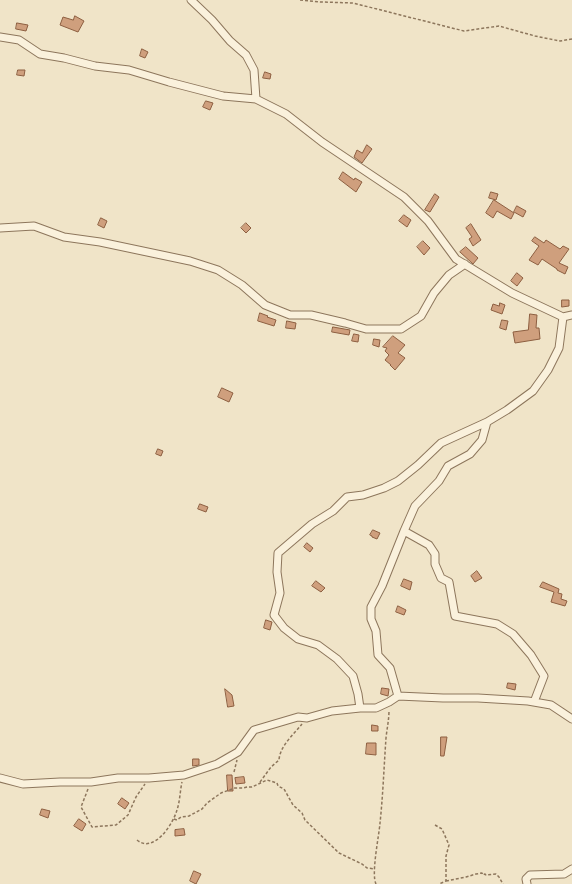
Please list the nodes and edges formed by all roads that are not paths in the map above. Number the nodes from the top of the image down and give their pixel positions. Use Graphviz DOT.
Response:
graph roads {
  1 [pos="192,0"];
  2 [pos="0,37"];
  3 [pos="256,99"];
  4 [pos="0,228"];
  5 [pos="465,264"];
  6 [pos="572,315"];
  7 [pos="563,317"];
  8 [pos="487,422"];
  9 [pos="404,531"];
  10 [pos="398,696"];
  11 [pos="534,702"];
  12 [pos="360,708"];
  13 [pos="572,719"];
  14 [pos="0,778"];
  15 [pos="572,869"];
  16 [pos="527,884"];
  1 -- 3 [label="street"];
  2 -- 3 [label="street"];
  3 -- 5 [label="street"];
  4 -- 5 [label="street"];
  5 -- 7 [label="street"];
  6 -- 7 [label="street"];
  7 -- 8 [label="street"];
  8 -- 9 [label="street"];
  8 -- 12 [label="street"];
  9 -- 10 [label="street"];
  9 -- 11 [label="street"];
  10 -- 11 [label="street"];
  10 -- 12 [label="street"];
  11 -- 13 [label="street"];
  12 -- 14 [label="street"];
  15 -- 16 [label="street"];
}
